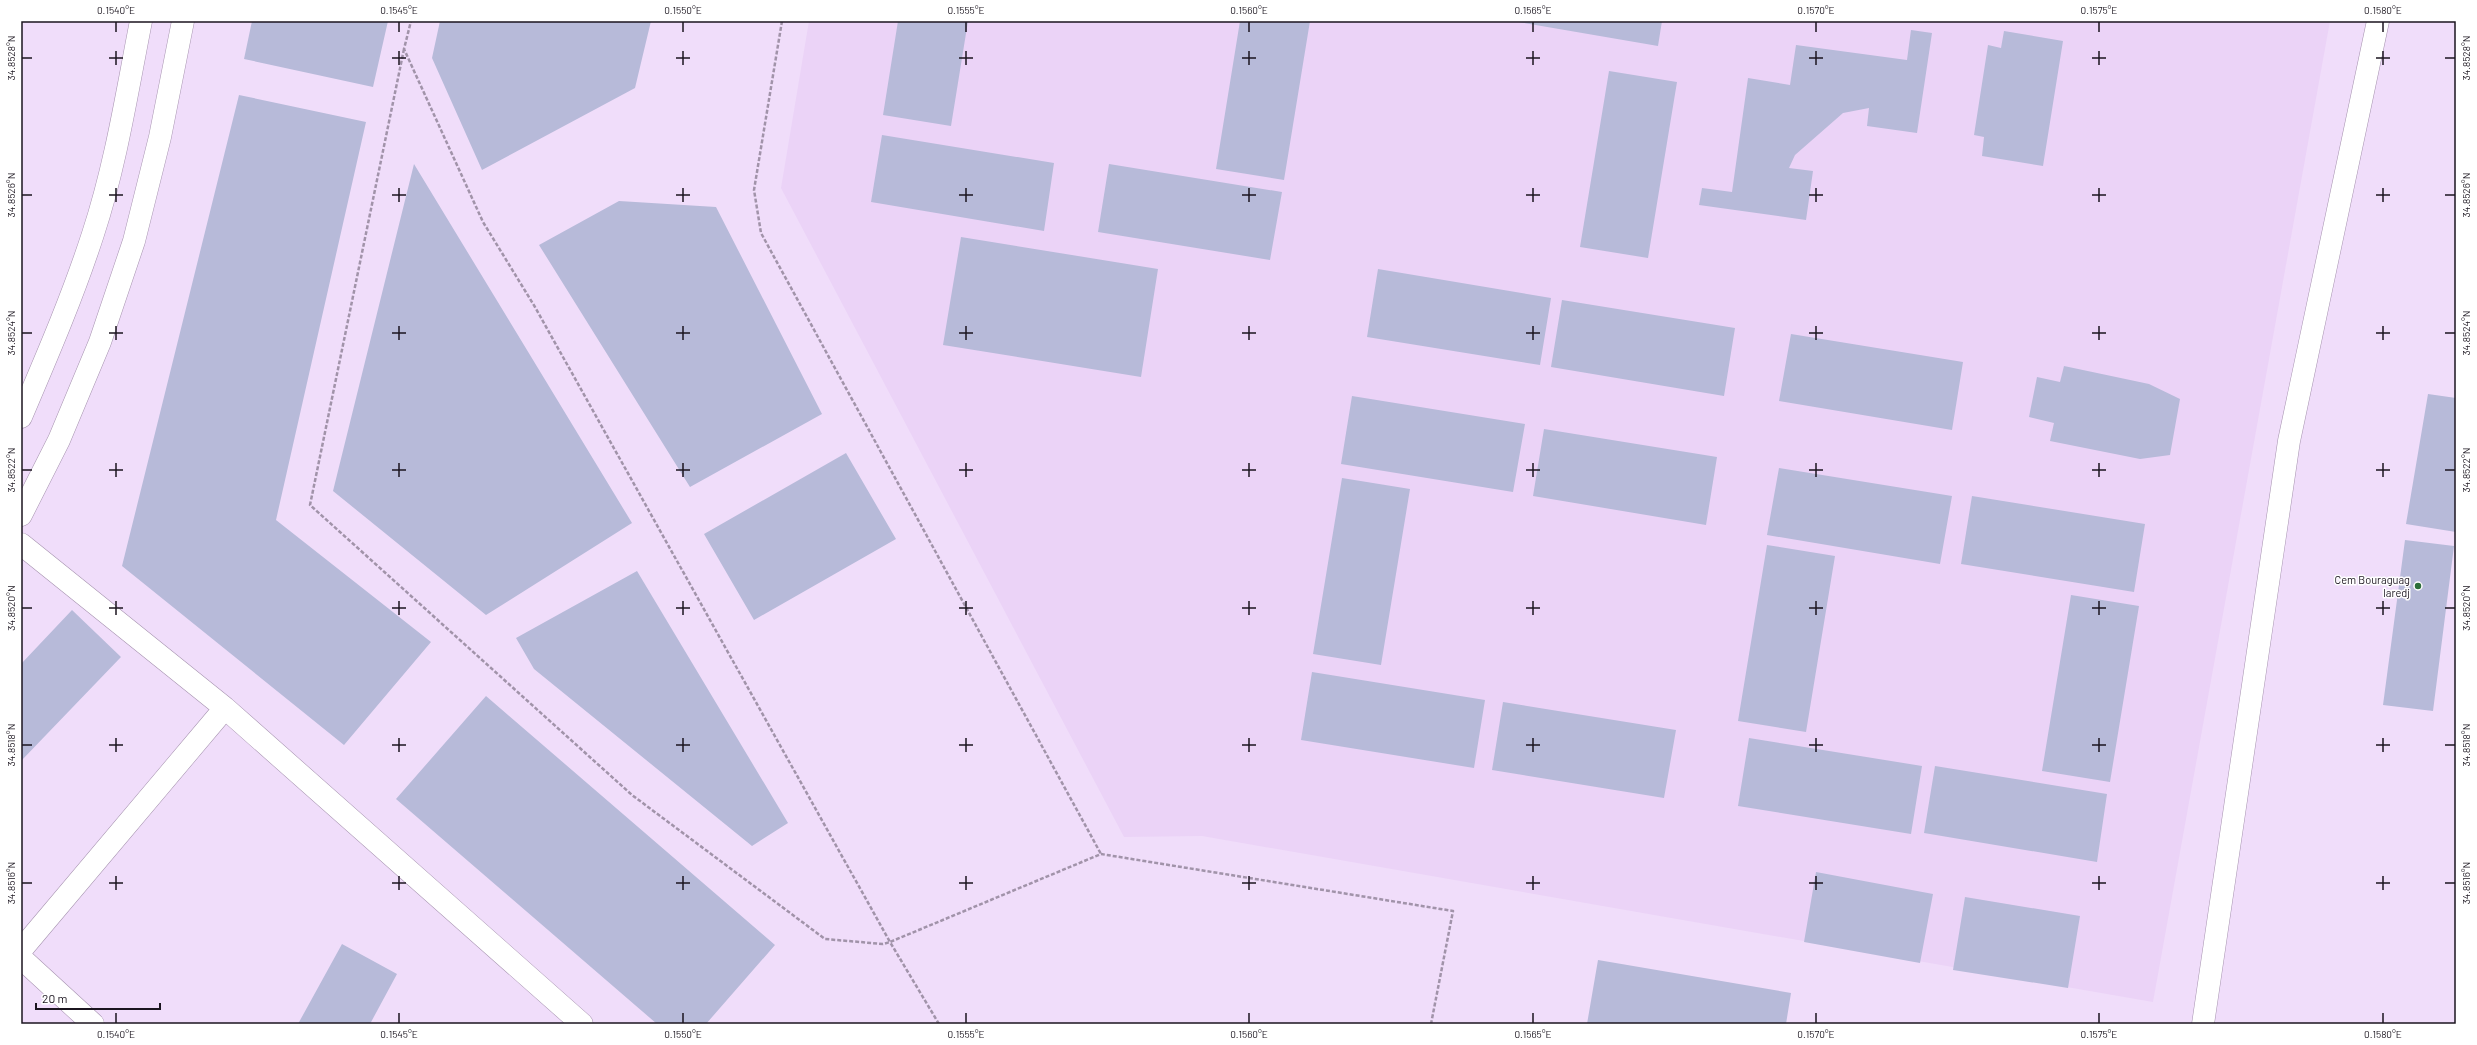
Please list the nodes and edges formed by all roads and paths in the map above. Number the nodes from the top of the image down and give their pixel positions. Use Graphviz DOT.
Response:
graph roads {
  1 [pos="140,21"];
  2 [pos="183,21"];
  3 [pos="412,21"];
  4 [pos="782,21"];
  5 [pos="2378,21"];
  6 [pos="404,49"];
  7 [pos="21,416"];
  8 [pos="21,515"];
  9 [pos="21,544"];
  10 [pos="225,708"];
  11 [pos="1101,854"];
  12 [pos="890,942"];
  13 [pos="21,950"];
  14 [pos="21,958"];
  15 [pos="93,1024"];
  16 [pos="582,1024"];
  17 [pos="939,1024"];
  18 [pos="1431,1024"];
  19 [pos="2203,1024"];
  1 -- 7 [label="street"];
  2 -- 8 [label="street"];
  3 -- 6 [label="path"];
  4 -- 11 [label="path"];
  5 -- 19 [label="street"];
  6 -- 12 [label="path"];
  6 -- 12 [label="path"];
  9 -- 10 [label="street"];
  10 -- 13 [label="street"];
  10 -- 16 [label="street"];
  11 -- 12 [label="path"];
  11 -- 18 [label="path"];
  12 -- 17 [label="path"];
  14 -- 15 [label="street"];
}
